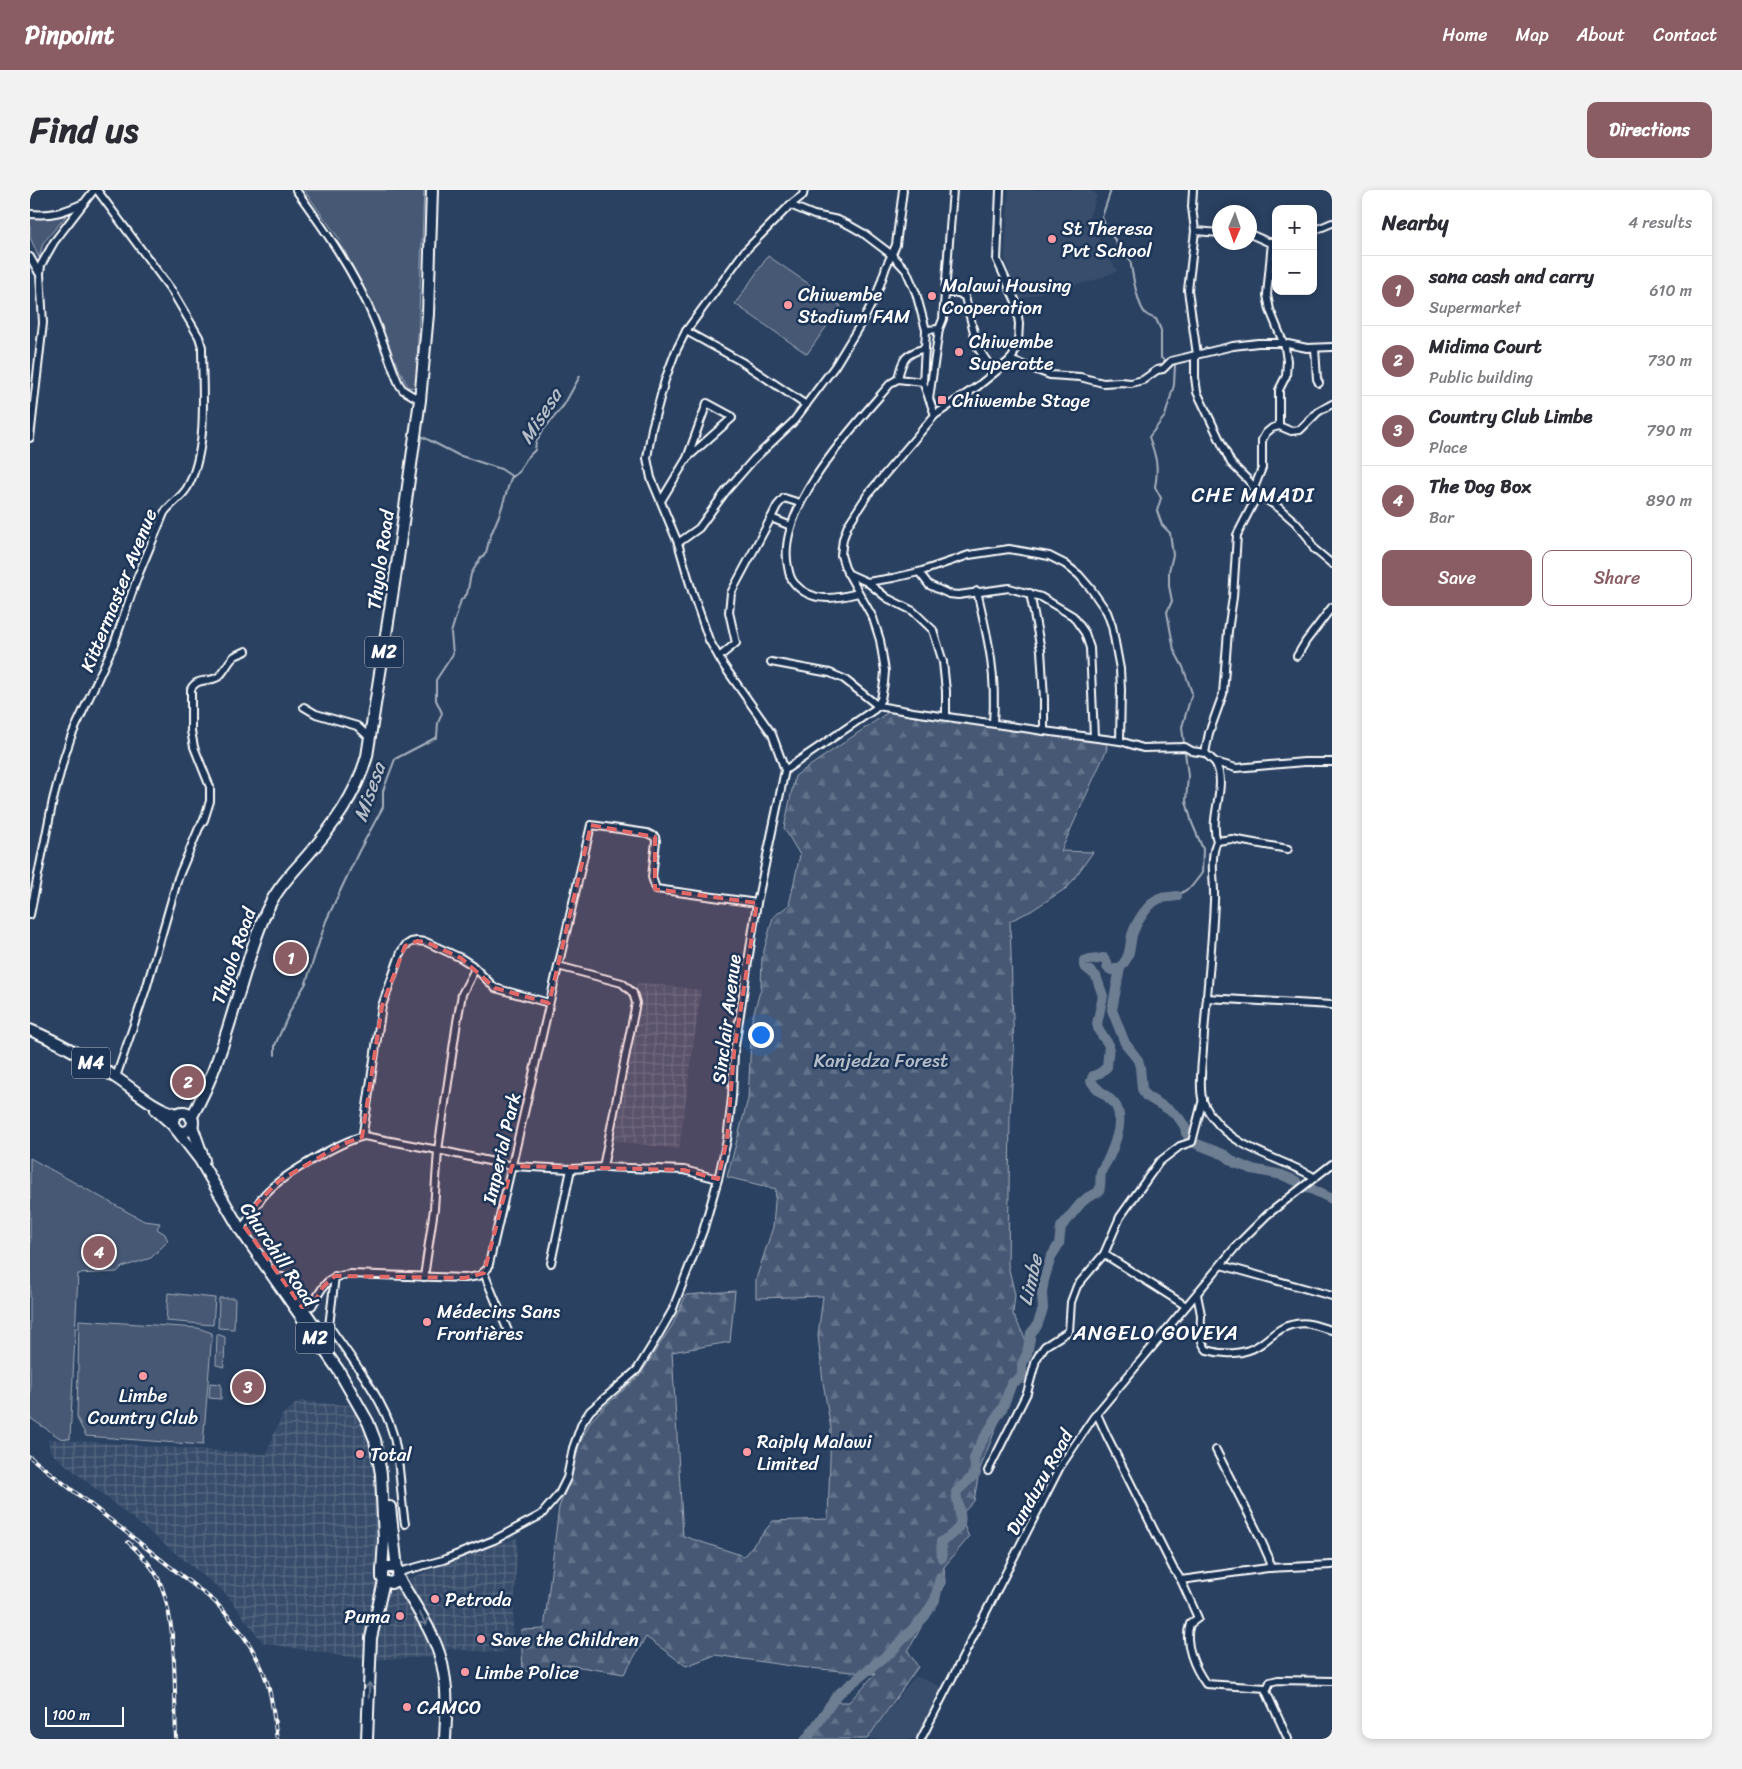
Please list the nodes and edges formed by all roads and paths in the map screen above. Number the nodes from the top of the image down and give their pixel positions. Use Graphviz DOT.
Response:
graph roads {
  1 [pos="95,190"];
  2 [pos="296,190"];
  3 [pos="432,190"];
  4 [pos="903,190"];
  5 [pos="953,190"];
  6 [pos="1000,190"];
  7 [pos="1194,191"];
  8 [pos="805,192"];
  9 [pos="85,203"];
  10 [pos="790,206"];
  11 [pos="30,214"];
  12 [pos="1332,223"];
  13 [pos="1317,229"];
  14 [pos="1195,231"];
  15 [pos="1212,232"];
  16 [pos="1257,236"];
  17 [pos="1272,241"];
  18 [pos="1273,250"];
  19 [pos="892,255"];
  20 [pos="30,257"];
  21 [pos="40,274"];
  22 [pos="945,293"];
  23 [pos="939,329"];
  24 [pos="926,330"];
  25 [pos="686,331"];
  26 [pos="1283,343"];
  27 [pos="1332,346"];
  28 [pos="925,348"];
  29 [pos="1316,348"];
  30 [pos="1196,355"];
  31 [pos="1010,360"];
  32 [pos="994,372"];
  33 [pos="898,379"];
  34 [pos="924,382"];
  35 [pos="1319,384"];
  36 [pos="929,399"];
  37 [pos="420,400"];
  38 [pos="1332,404"];
  39 [pos="806,405"];
  40 [pos="935,415"];
  41 [pos="1279,426"];
  42 [pos="30,437"];
  43 [pos="688,458"];
  44 [pos="1256,491"];
  45 [pos="661,501"];
  46 [pos="800,503"];
  47 [pos="772,518"];
  48 [pos="790,526"];
  49 [pos="678,543"];
  50 [pos="1332,564"];
  51 [pos="919,572"];
  52 [pos="847,573"];
  53 [pos="867,582"];
  54 [pos="977,591"];
  55 [pos="858,593"];
  56 [pos="1030,593"];
  57 [pos="1332,607"];
  58 [pos="246,651"];
  59 [pos="1297,656"];
  60 [pos="719,657"];
  61 [pos="771,662"];
  62 [pos="878,706"];
  63 [pos="304,708"];
  64 [pos="946,716"];
  65 [pos="993,723"];
  66 [pos="1044,731"];
  67 [pos="1094,737"];
  68 [pos="370,738"];
  69 [pos="1120,741"];
  70 [pos="1205,753"];
  71 [pos="1215,762"];
  72 [pos="1332,762"];
  73 [pos="785,770"];
  74 [pos="1217,841"];
  75 [pos="1288,849"];
  76 [pos="757,903"];
  77 [pos="30,914"];
  78 [pos="558,966"];
  79 [pos="475,969"];
  80 [pos="1206,998"];
  81 [pos="549,1003"];
  82 [pos="1332,1005"];
  83 [pos="30,1030"];
  84 [pos="212,1075"];
  85 [pos="116,1077"];
  86 [pos="1202,1099"];
  87 [pos="149,1101"];
  88 [pos="178,1114"];
  89 [pos="192,1122"];
  90 [pos="176,1128"];
  91 [pos="364,1136"];
  92 [pos="438,1150"];
  93 [pos="1332,1164"];
  94 [pos="512,1166"];
  95 [pos="602,1167"];
  96 [pos="571,1169"];
  97 [pos="1314,1177"];
  98 [pos="718,1179"];
  99 [pos="242,1228"];
  100 [pos="1104,1254"];
  101 [pos="551,1263"];
  102 [pos="1221,1265"];
  103 [pos="484,1273"];
  104 [pos="335,1276"];
  105 [pos="424,1277"];
  106 [pos="1197,1294"];
  107 [pos="1332,1296"];
  108 [pos="1186,1306"];
  109 [pos="297,1307"];
  110 [pos="1332,1330"];
  111 [pos="510,1336"];
  112 [pos="1097,1414"];
  113 [pos="1216,1450"];
  114 [pos="988,1471"];
  115 [pos="405,1524"];
  116 [pos="1332,1565"];
  117 [pos="1270,1568"];
  118 [pos="398,1573"];
  119 [pos="383,1576"];
  120 [pos="1181,1580"];
  121 [pos="1332,1681"];
  122 [pos="1266,1688"];
  123 [pos="367,1739"];
  124 [pos="445,1739"];
  125 [pos="921,1739"];
  126 [pos="1288,1739"];
  1 -- 9 [label="street"];
  1 -- 77 [label="street, Kittermaster Avenue"];
  2 -- 37 [label="street"];
  3 -- 37 [label="main road, Thyolo Road / M2"];
  4 -- 19 [label="street"];
  5 -- 22 [label="street"];
  6 -- 31 [label="street"];
  7 -- 14 [label="street"];
  8 -- 10 [label="street"];
  9 -- 11 [label="street"];
  9 -- 21 [label="street"];
  10 -- 19 [label="street"];
  10 -- 25 [label="street"];
  12 -- 13 [label="street"];
  14 -- 15 [label="street"];
  14 -- 30 [label="street"];
  16 -- 17 [label="street"];
  18 -- 26 [label="street"];
  19 -- 24 [label="street"];
  19 -- 39 [label="street"];
  20 -- 21 [label="street"];
  21 -- 42 [label="street"];
  22 -- 23 [label="street"];
  22 -- 32 [label="street"];
  23 -- 24 [label="street"];
  23 -- 36 [label="street"];
  24 -- 28 [label="street"];
  25 -- 39 [label="street"];
  25 -- 45 [label="street"];
  26 -- 29 [label="street"];
  26 -- 30 [label="street"];
  26 -- 41 [label="street"];
  27 -- 29 [label="street"];
  28 -- 33 [label="street"];
  28 -- 34 [label="street"];
  29 -- 35 [label="street"];
  30 -- 31 [label="street"];
  30 -- 44 [label="street"];
  31 -- 32 [label="street"];
  32 -- 40 [label="street"];
  33 -- 34 [label="street"];
  33 -- 46 [label="street"];
  34 -- 36 [label="street"];
  36 -- 40 [label="street"];
  37 -- 68 [label="main road, Thyolo Road / M2"];
  38 -- 41 [label="street"];
  39 -- 49 [label="street"];
  40 -- 52 [label="street"];
  41 -- 44 [label="street"];
  43 -- 43 [label="street"];
  43 -- 45 [label="street"];
  44 -- 50 [label="street"];
  44 -- 70 [label="street"];
  45 -- 49 [label="street"];
  46 -- 47 [label="street"];
  46 -- 48 [label="street"];
  47 -- 48 [label="street"];
  47 -- 60 [label="street"];
  48 -- 55 [label="street"];
  49 -- 60 [label="street"];
  51 -- 53 [label="street"];
  51 -- 54 [label="street"];
  51 -- 69 [label="street"];
  52 -- 53 [label="street"];
  52 -- 55 [label="street"];
  53 -- 64 [label="street"];
  54 -- 56 [label="street"];
  54 -- 65 [label="street"];
  55 -- 62 [label="street"];
  56 -- 66 [label="street"];
  56 -- 67 [label="street"];
  57 -- 59 [label="street"];
  58 -- 85 [label="street"];
  60 -- 73 [label="street"];
  61 -- 62 [label="street"];
  62 -- 64 [label="street"];
  62 -- 73 [label="street"];
  63 -- 68 [label="street"];
  64 -- 65 [label="street"];
  65 -- 66 [label="street"];
  66 -- 67 [label="street"];
  67 -- 69 [label="street"];
  68 -- 84 [label="main road, Thyolo Road / M2"];
  69 -- 70 [label="street"];
  70 -- 71 [label="street"];
  71 -- 72 [label="street"];
  71 -- 74 [label="street"];
  73 -- 76 [label="street, Sinclair Avenue"];
  74 -- 75 [label="street"];
  74 -- 80 [label="street"];
  76 -- 78 [label="street, Imperial Park"];
  76 -- 98 [label="street, Sinclair Avenue"];
  78 -- 81 [label="street, Imperial Park"];
  78 -- 95 [label="street"];
  79 -- 81 [label="street"];
  79 -- 91 [label="street"];
  79 -- 92 [label="street"];
  80 -- 82 [label="street"];
  80 -- 86 [label="street"];
  81 -- 94 [label="street, Imperial Park"];
  83 -- 85 [label="main road, M4"];
  84 -- 88 [label="main road, Thyolo Road / M2"];
  84 -- 89 [label="main road, Thyolo Road / M2"];
  85 -- 87 [label="main road, M4"];
  86 -- 97 [label="street"];
  86 -- 100 [label="street"];
  87 -- 88 [label="main road, M4"];
  87 -- 90 [label="main road, M4"];
  88 -- 89 [label="main road"];
  88 -- 90 [label="main road"];
  89 -- 90 [label="main road"];
  89 -- 99 [label="main road, Churchill Road / M2"];
  90 -- 99 [label="main road, Churchill Road / M2"];
  91 -- 92 [label="street"];
  91 -- 99 [label="street"];
  92 -- 94 [label="street"];
  92 -- 105 [label="street"];
  93 -- 97 [label="street, Dunduzu Road"];
  94 -- 96 [label="street"];
  94 -- 103 [label="street, Imperial Park"];
  95 -- 96 [label="street"];
  95 -- 98 [label="street"];
  96 -- 101 [label="street"];
  97 -- 102 [label="street, Dunduzu Road"];
  98 -- 118 [label="street, Sinclair Avenue"];
  99 -- 109 [label="main road, Churchill Road / M2"];
  100 -- 108 [label="street"];
  100 -- 114 [label="street"];
  102 -- 106 [label="street, Dunduzu Road"];
  102 -- 107 [label="street"];
  103 -- 105 [label="street"];
  103 -- 111 [label="street"];
  104 -- 105 [label="street"];
  104 -- 109 [label="street"];
  104 -- 115 [label="street"];
  106 -- 108 [label="street, Dunduzu Road"];
  106 -- 110 [label="street"];
  108 -- 112 [label="street, Dunduzu Road"];
  109 -- 118 [label="main road, Churchill Road / M2"];
  109 -- 119 [label="main road, Churchill Road / M2"];
  112 -- 120 [label="street"];
  112 -- 125 [label="street, Dunduzu Road"];
  113 -- 117 [label="street"];
  116 -- 117 [label="street"];
  117 -- 120 [label="street"];
  118 -- 119 [label="main road"];
  118 -- 119 [label="main road"];
  118 -- 124 [label="main road, M2, one-way"];
  123 -- 119 [label="main road, Churchill Road / M2, one-way"];
  120 -- 122 [label="street"];
  121 -- 122 [label="street"];
  122 -- 126 [label="street"];
}
